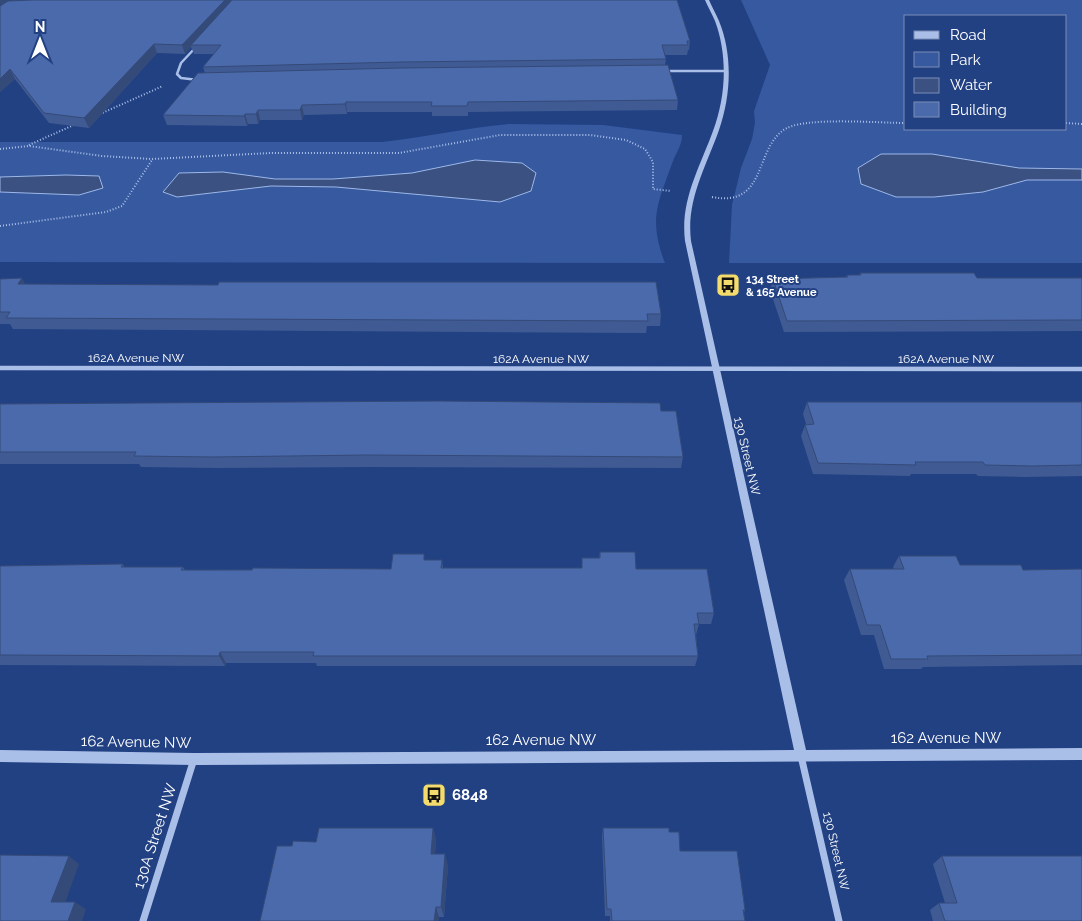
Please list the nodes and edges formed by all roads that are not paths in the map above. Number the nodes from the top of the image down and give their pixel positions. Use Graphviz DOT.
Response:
graph roads {
  1 [pos="707,0"];
  2 [pos="200,42"];
  3 [pos="658,72"];
  4 [pos="726,72"];
  5 [pos="206,80"];
  6 [pos="0,368"];
  7 [pos="715,369"];
  8 [pos="1082,369"];
  9 [pos="1082,754"];
  10 [pos="801,755"];
  11 [pos="0,756"];
  12 [pos="194,758"];
  13 [pos="143,921"];
  14 [pos="839,921"];
  1 -- 4 [label="street, 130 Street NW"];
  2 -- 5 [label="street"];
  3 -- 4 [label="street"];
  4 -- 7 [label="street, 130 Street NW"];
  6 -- 7 [label="street, 162A Avenue NW"];
  7 -- 8 [label="street, 162A Avenue NW"];
  7 -- 10 [label="street, 130 Street NW"];
  9 -- 10 [label="street, 162 Avenue NW"];
  10 -- 12 [label="street, 162 Avenue NW"];
  10 -- 14 [label="street, 130 Street NW"];
  11 -- 12 [label="street, 162 Avenue NW"];
  12 -- 13 [label="street, 130A Street NW"];
}
